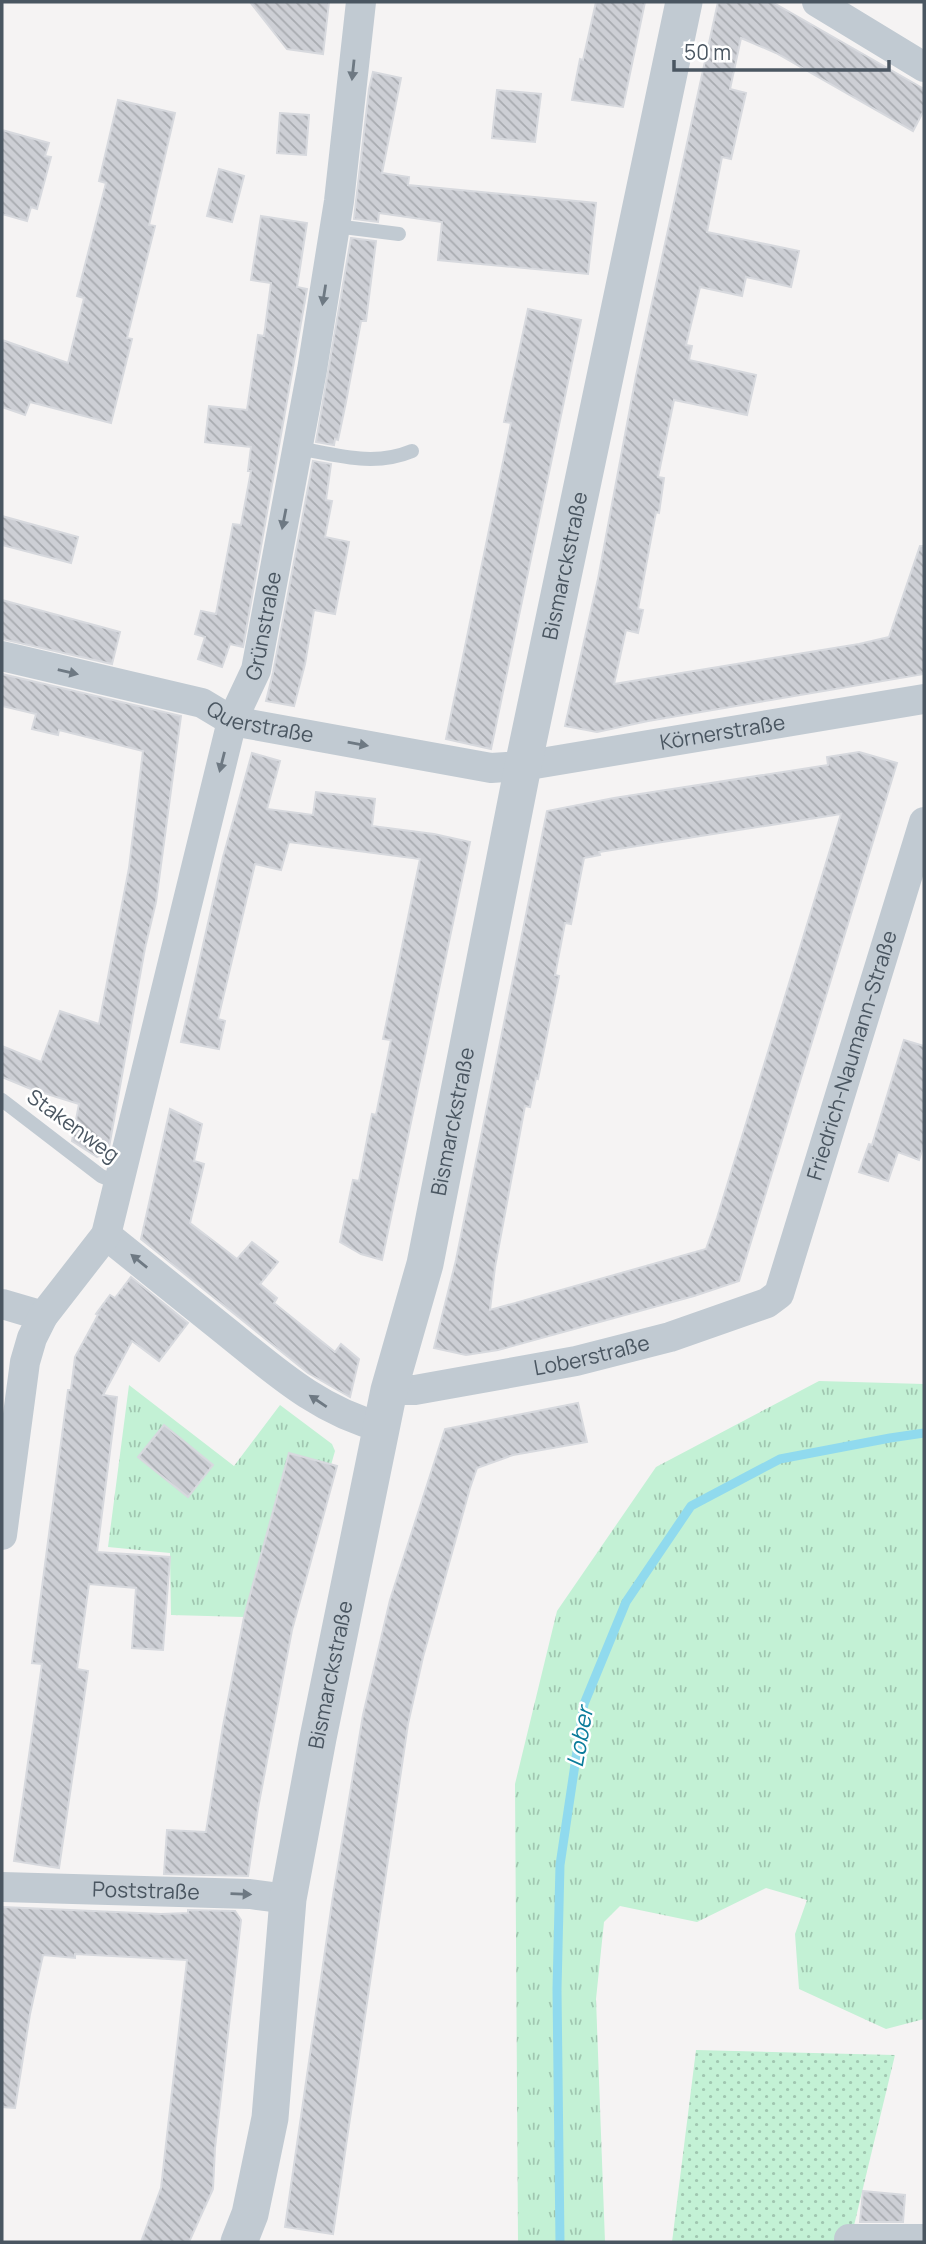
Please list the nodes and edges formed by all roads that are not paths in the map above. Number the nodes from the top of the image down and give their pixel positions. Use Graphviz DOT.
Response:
graph roads {
  1 [pos="361,2"];
  2 [pos="684,2"];
  3 [pos="817,2"];
  4 [pos="924,67"];
  5 [pos="335,226"];
  6 [pos="399,234"];
  7 [pos="298,448"];
  8 [pos="412,451"];
  9 [pos="2,656"];
  10 [pos="924,699"];
  11 [pos="232,721"];
  12 [pos="523,766"];
  13 [pos="924,822"];
  14 [pos="2,1100"];
  15 [pos="120,1184"];
  16 [pos="106,1235"];
  17 [pos="782,1287"];
  18 [pos="2,1304"];
  19 [pos="43,1316"];
  20 [pos="389,1390"];
  21 [pos="381,1427"];
  22 [pos="2,1535"];
  23 [pos="2,1887"];
  24 [pos="288,1899"];
  25 [pos="849,2239"];
  26 [pos="924,2239"];
  27 [pos="239,2242"];
  1 -- 5 [label="street, Grünstraße, one-way"];
  2 -- 12 [label="street, Bismarckstraße"];
  3 -- 4 [label="street"];
  5 -- 6 [label="lane"];
  5 -- 7 [label="street, Grünstraße, one-way"];
  7 -- 8 [label="lane"];
  7 -- 11 [label="street, Grünstraße, one-way"];
  9 -- 11 [label="street, Querstraße, one-way"];
  10 -- 12 [label="street, Körnerstraße"];
  11 -- 12 [label="street, Querstraße, one-way"];
  11 -- 15 [label="street, Grünstraße, one-way"];
  12 -- 20 [label="street, Bismarckstraße"];
  13 -- 17 [label="street, Friedrich-Naumann-Straße"];
  14 -- 15 [label="lane, Stakenweg"];
  15 -- 16 [label="street, Grünstraße"];
  16 -- 19 [label="street"];
  21 -- 16 [label="street, one-way"];
  17 -- 20 [label="street, Loberstraße"];
  18 -- 19 [label="street"];
  19 -- 22 [label="street"];
  20 -- 21 [label="street, Bismarckstraße"];
  21 -- 24 [label="street, Bismarckstraße"];
  23 -- 24 [label="street, Poststraße, one-way"];
  24 -- 27 [label="street, Bismarckstraße"];
  25 -- 26 [label="street"];
}
